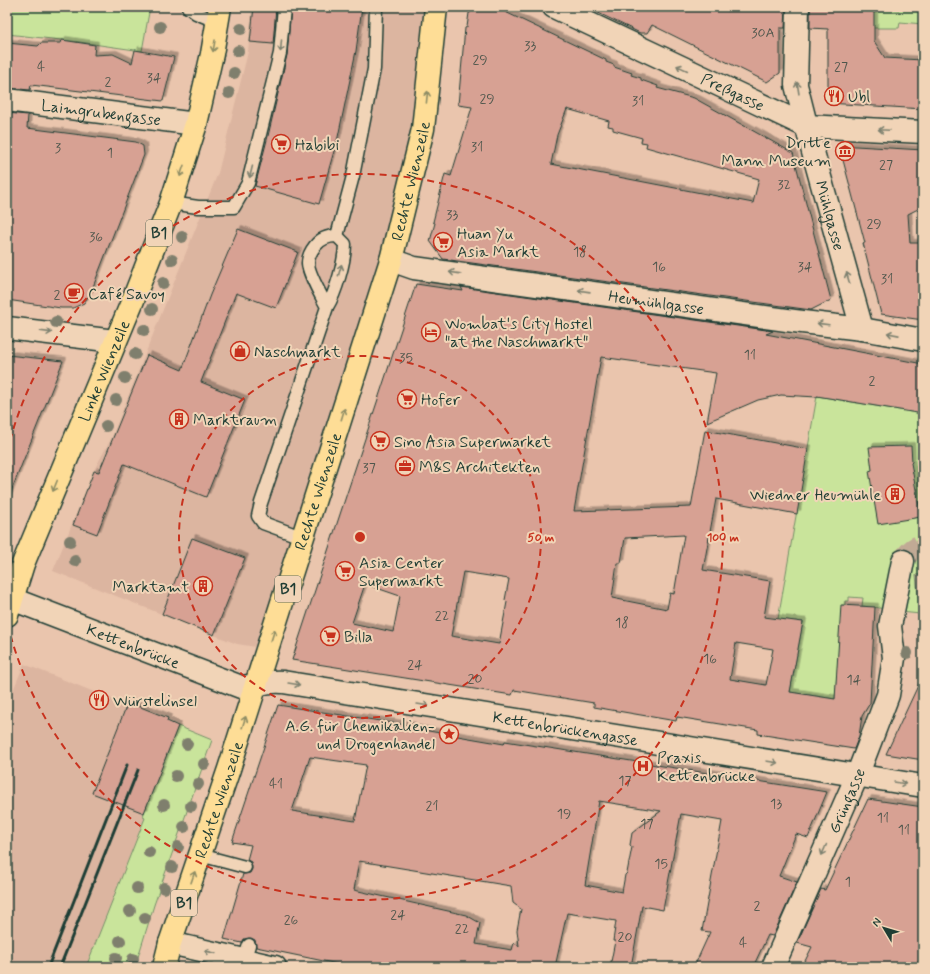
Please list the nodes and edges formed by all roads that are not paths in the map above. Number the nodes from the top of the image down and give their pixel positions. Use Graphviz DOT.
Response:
graph roads {
  1 [pos="188,7"];
  2 [pos="284,7"];
  3 [pos="376,7"];
  4 [pos="436,7"];
  5 [pos="554,7"];
  6 [pos="798,7"];
  7 [pos="219,14"];
  8 [pos="7,100"];
  9 [pos="196,124"];
  10 [pos="806,126"];
  11 [pos="923,132"];
  12 [pos="171,203"];
  13 [pos="337,236"];
  14 [pos="391,260"];
  15 [pos="327,307"];
  16 [pos="7,328"];
  17 [pos="862,329"];
  18 [pos="923,340"];
  19 [pos="115,342"];
  20 [pos="304,538"];
  21 [pos="903,561"];
  22 [pos="9,607"];
  23 [pos="256,685"];
  24 [pos="857,776"];
  25 [pos="923,786"];
  26 [pos="200,855"];
  27 [pos="245,867"];
  28 [pos="170,943"];
  29 [pos="164,967"];
  30 [pos="275,967"];
  31 [pos="773,967"];
  1 -- 7 [label="lane"];
  2 -- 12 [label="lane, one-way"];
  3 -- 13 [label="lane"];
  14 -- 4 [label="main road, Rechte Wienzeile / B1, one-way"];
  10 -- 5 [label="street, Preßgasse, one-way"];
  10 -- 6 [label="street, Mühlgasse, one-way"];
  7 -- 9 [label="main road, Linke Wienzeile / B1, one-way"];
  8 -- 9 [label="street, Laimgrubengasse"];
  9 -- 12 [label="main road, Linke Wienzeile / B1, one-way"];
  11 -- 10 [label="street, Preßgasse, one-way"];
  17 -- 10 [label="street, Mühlgasse, one-way"];
  12 -- 19 [label="main road, Linke Wienzeile / B1"];
  15 -- 13 [label="lane, one-way"];
  13 -- 15 [label="lane"];
  17 -- 14 [label="street, Heumühlgasse, one-way"];
  20 -- 14 [label="main road, Rechte Wienzeile / B1, one-way"];
  15 -- 20 [label="lane"];
  16 -- 19 [label="street, one-way"];
  18 -- 17 [label="street, Heumühlgasse, one-way"];
  19 -- 22 [label="main road, Linke Wienzeile / B1, one-way"];
  23 -- 20 [label="main road, Rechte Wienzeile / B1, one-way"];
  21 -- 24 [label="street, Grüngasse"];
  22 -- 23 [label="street, Kettenbrücke"];
  23 -- 24 [label="street, Kettenbrückengasse, one-way"];
  26 -- 23 [label="main road, Rechte Wienzeile / B1, one-way"];
  24 -- 25 [label="street, Kettenbrückengasse, one-way"];
  24 -- 31 [label="street, Grüngasse, one-way"];
  26 -- 27 [label="lane"];
  28 -- 26 [label="main road, Rechte Wienzeile / B1, one-way"];
  28 -- 29 [label="main road, Rechte Wienzeile / B1"];
  30 -- 28 [label="street, one-way"];
}
